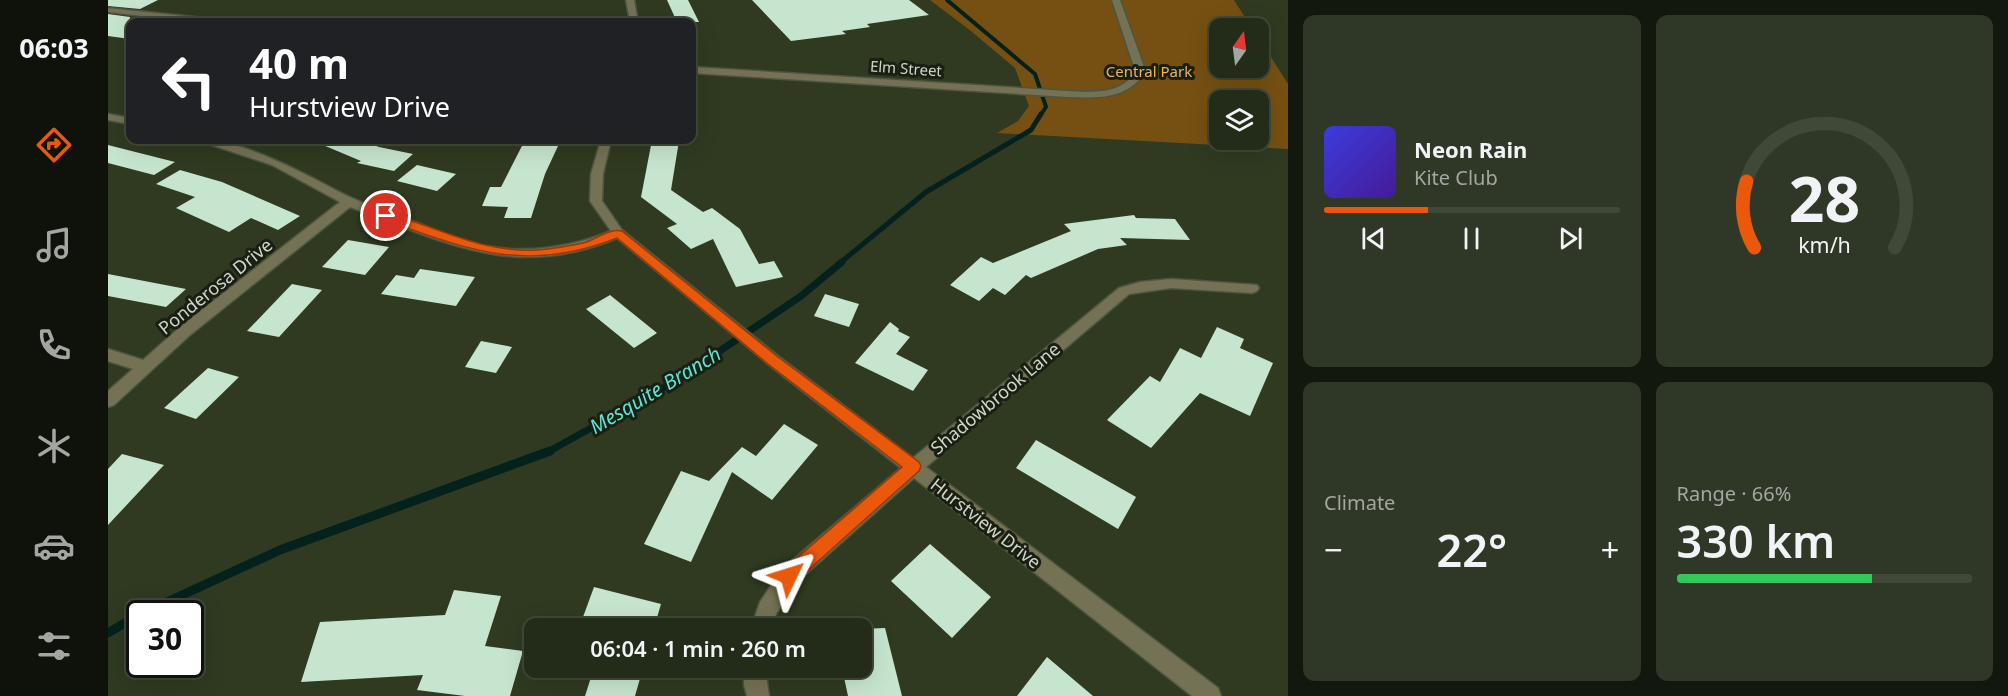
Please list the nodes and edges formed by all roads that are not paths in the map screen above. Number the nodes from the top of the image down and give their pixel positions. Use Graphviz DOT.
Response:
graph roads {
  1 [pos="630,0"];
  2 [pos="1116,0"];
  3 [pos="108,10"];
  4 [pos="178,18"];
  5 [pos="633,18"];
  6 [pos="696,70"];
  7 [pos="108,117"];
  8 [pos="126,120"];
  9 [pos="215,144"];
  10 [pos="605,144"];
  11 [pos="348,202"];
  12 [pos="618,233"];
  13 [pos="1252,288"];
  14 [pos="108,356"];
  15 [pos="145,367"];
  16 [pos="108,401"];
  17 [pos="914,466"];
  18 [pos="764,618"];
  19 [pos="755,678"];
  20 [pos="758,696"];
  21 [pos="1210,696"];
  1 -- 5 [label="street"];
  2 -- 6 [label="street, Elm Street"];
  3 -- 4 [label="street"];
  7 -- 8 [label="street"];
  9 -- 11 [label="street"];
  10 -- 12 [label="street, Hurstview Drive"];
  11 -- 12 [label="street"];
  11 -- 15 [label="street, Ponderosa Drive"];
  12 -- 17 [label="street, Hurstview Drive"];
  13 -- 17 [label="street, Shadowbrook Lane"];
  14 -- 15 [label="street"];
  15 -- 16 [label="street, Ponderosa Drive"];
  17 -- 18 [label="street, Shadowbrook Lane"];
  17 -- 21 [label="street, Hurstview Drive"];
  19 -- 20 [label="street"];
}
